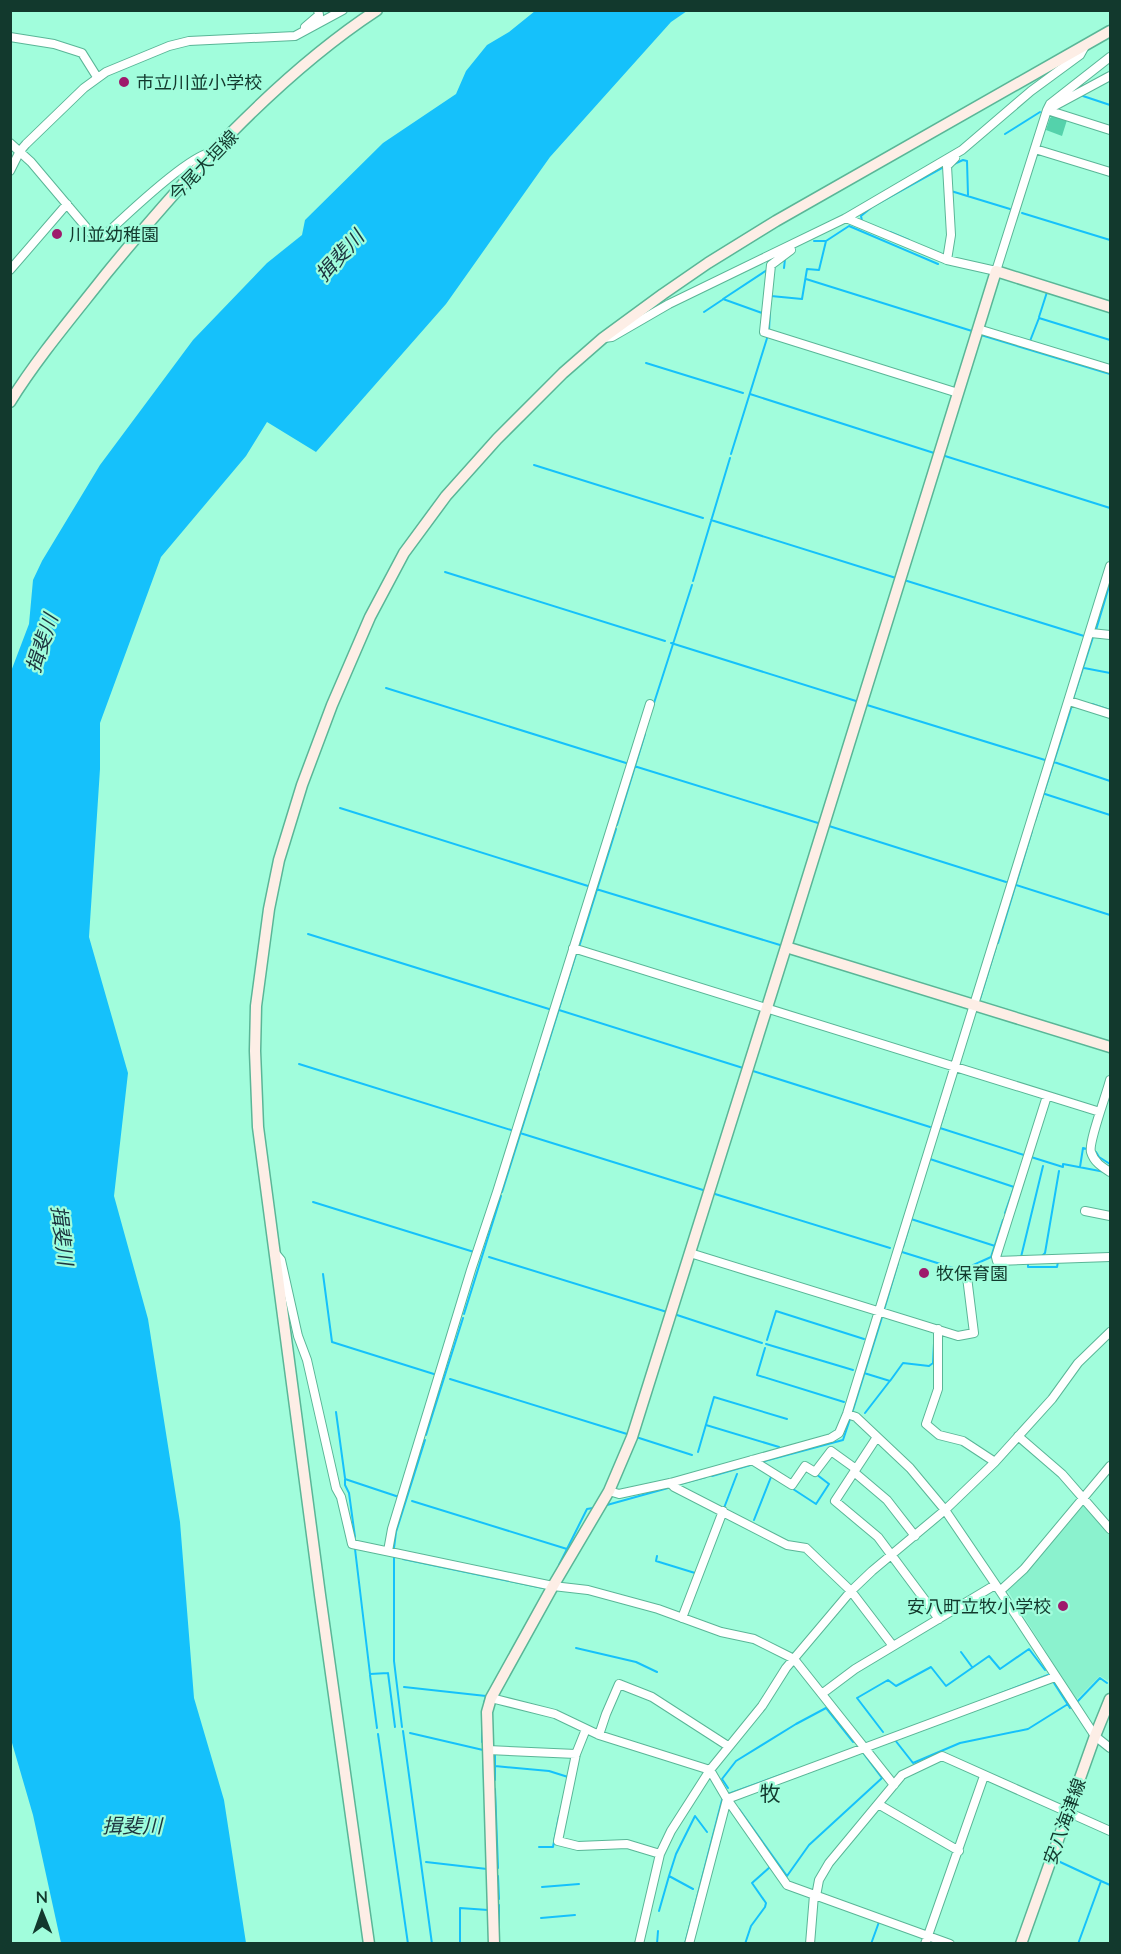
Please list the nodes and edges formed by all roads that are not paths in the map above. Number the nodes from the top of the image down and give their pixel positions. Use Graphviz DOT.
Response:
graph roads {
  1 [pos="318,10"];
  2 [pos="344,10"];
  3 [pos="377,10"];
  4 [pos="1110,31"];
  5 [pos="295,36"];
  6 [pos="10,37"];
  7 [pos="1086,44"];
  8 [pos="1110,57"];
  9 [pos="97,77"];
  10 [pos="1109,80"];
  11 [pos="1047,110"];
  12 [pos="1110,130"];
  13 [pos="10,142"];
  14 [pos="1035,148"];
  15 [pos="962,150"];
  16 [pos="20,151"];
  17 [pos="213,153"];
  18 [pos="10,171"];
  19 [pos="1110,172"];
  20 [pos="67,204"];
  21 [pos="846,218"];
  22 [pos="807,238"];
  23 [pos="946,260"];
  24 [pos="10,270"];
  25 [pos="996,271"];
  26 [pos="1110,307"];
  27 [pos="978,328"];
  28 [pos="603,338"];
  29 [pos="1110,369"];
  30 [pos="958,393"];
  31 [pos="10,402"];
  32 [pos="1110,566"];
  33 [pos="1090,633"];
  34 [pos="1110,635"];
  35 [pos="1070,701"];
  36 [pos="650,704"];
  37 [pos="1110,714"];
  38 [pos="786,947"];
  39 [pos="573,948"];
  40 [pos="974,1005"];
  41 [pos="767,1009"];
  42 [pos="1110,1047"];
  43 [pos="955,1067"];
  44 [pos="1110,1080"];
  45 [pos="1047,1096"];
  46 [pos="1100,1112"];
  47 [pos="1110,1172"];
  48 [pos="1085,1211"];
  49 [pos="1110,1216"];
  50 [pos="690,1253"];
  51 [pos="276,1254"];
  52 [pos="1110,1257"];
  53 [pos="966,1269"];
  54 [pos="878,1310"];
  55 [pos="938,1329"];
  56 [pos="1110,1335"];
  57 [pos="847,1414"];
  58 [pos="1018,1436"];
  59 [pos="877,1437"];
  60 [pos="752,1460"];
  61 [pos="995,1462"];
  62 [pos="1110,1466"];
  63 [pos="855,1470"];
  64 [pos="670,1483"];
  65 [pos="609,1491"];
  66 [pos="1085,1499"];
  67 [pos="945,1510"];
  68 [pos="723,1511"];
  69 [pos="1110,1529"];
  70 [pos="915,1536"];
  71 [pos="388,1551"];
  72 [pos="892,1553"];
  73 [pos="553,1586"];
  74 [pos="998,1588"];
  75 [pos="851,1591"];
  76 [pos="682,1618"];
  77 [pos="939,1619"];
  78 [pos="893,1646"];
  79 [pos="794,1659"];
  80 [pos="1055,1677"];
  81 [pos="823,1694"];
  82 [pos="491,1698"];
  83 [pos="1110,1699"];
  84 [pos="586,1729"];
  85 [pos="599,1735"];
  86 [pos="1095,1736"];
  87 [pos="728,1746"];
  88 [pos="1110,1748"];
  89 [pos="866,1749"];
  90 [pos="488,1750"];
  91 [pos="576,1754"];
  92 [pos="710,1770"];
  93 [pos="984,1776"];
  94 [pos="894,1785"];
  95 [pos="727,1799"];
  96 [pos="878,1804"];
  97 [pos="1068,1811"];
  98 [pos="1110,1831"];
  99 [pos="959,1851"];
  100 [pos="660,1854"];
  101 [pos="815,1895"];
  102 [pos="926,1940"];
  103 [pos="369,1944"];
  104 [pos="494,1944"];
  105 [pos="639,1944"];
  106 [pos="689,1944"];
  107 [pos="810,1944"];
  108 [pos="950,1944"];
  109 [pos="1021,1944"];
  1 -- 5 [label="street"];
  2 -- 5 [label="street"];
  3 -- 17 [label="street, 今尾大垣線"];
  4 -- 7 [label="street"];
  5 -- 9 [label="street"];
  6 -- 9 [label="street"];
  7 -- 15 [label="street"];
  7 -- 28 [label="street"];
  8 -- 11 [label="street"];
  9 -- 16 [label="street"];
  10 -- 11 [label="street"];
  11 -- 12 [label="street"];
  11 -- 14 [label="street"];
  13 -- 16 [label="street"];
  14 -- 19 [label="street"];
  14 -- 25 [label="street"];
  15 -- 21 [label="street"];
  15 -- 23 [label="street"];
  16 -- 18 [label="street"];
  16 -- 20 [label="street"];
  17 -- 20 [label="street"];
  17 -- 31 [label="street, 今尾大垣線"];
  20 -- 24 [label="street"];
  21 -- 22 [label="street"];
  21 -- 23 [label="street"];
  22 -- 28 [label="street"];
  22 -- 30 [label="street"];
  23 -- 25 [label="street"];
  25 -- 26 [label="street"];
  25 -- 27 [label="street"];
  27 -- 29 [label="street"];
  27 -- 30 [label="street"];
  28 -- 51 [label="street"];
  30 -- 38 [label="street"];
  32 -- 33 [label="street"];
  33 -- 34 [label="street"];
  33 -- 35 [label="street"];
  35 -- 37 [label="street"];
  35 -- 40 [label="street"];
  36 -- 39 [label="street"];
  38 -- 40 [label="street"];
  38 -- 41 [label="street"];
  39 -- 41 [label="street"];
  39 -- 71 [label="street"];
  40 -- 42 [label="street"];
  40 -- 43 [label="street"];
  41 -- 43 [label="street"];
  41 -- 50 [label="street"];
  43 -- 45 [label="street"];
  43 -- 54 [label="street"];
  44 -- 46 [label="street"];
  45 -- 46 [label="street"];
  45 -- 52 [label="street"];
  46 -- 47 [label="street"];
  48 -- 49 [label="street"];
  50 -- 54 [label="street"];
  50 -- 65 [label="street"];
  51 -- 71 [label="street"];
  51 -- 103 [label="street"];
  53 -- 55 [label="street"];
  54 -- 55 [label="street"];
  54 -- 57 [label="street"];
  55 -- 61 [label="street"];
  56 -- 58 [label="street"];
  57 -- 59 [label="street"];
  57 -- 60 [label="street"];
  58 -- 61 [label="street"];
  58 -- 66 [label="street"];
  59 -- 63 [label="street"];
  59 -- 67 [label="street"];
  60 -- 63 [label="street"];
  60 -- 64 [label="street"];
  61 -- 67 [label="street"];
  62 -- 66 [label="street"];
  63 -- 70 [label="street"];
  63 -- 72 [label="street"];
  64 -- 65 [label="street"];
  64 -- 68 [label="street"];
  65 -- 73 [label="street"];
  66 -- 69 [label="street"];
  66 -- 74 [label="street"];
  67 -- 70 [label="street"];
  67 -- 74 [label="street"];
  68 -- 75 [label="street"];
  68 -- 76 [label="street"];
  70 -- 72 [label="street"];
  71 -- 73 [label="street"];
  72 -- 75 [label="street"];
  72 -- 77 [label="street"];
  73 -- 76 [label="street"];
  73 -- 82 [label="street"];
  74 -- 77 [label="street"];
  74 -- 80 [label="street"];
  75 -- 78 [label="street"];
  75 -- 79 [label="street"];
  76 -- 79 [label="street"];
  77 -- 78 [label="street"];
  78 -- 81 [label="street"];
  79 -- 81 [label="street"];
  79 -- 87 [label="street"];
  80 -- 86 [label="street"];
  80 -- 89 [label="street"];
  81 -- 89 [label="street"];
  82 -- 84 [label="street"];
  82 -- 90 [label="street"];
  83 -- 86 [label="street, 安八海津線"];
  84 -- 85 [label="street"];
  84 -- 91 [label="street"];
  85 -- 87 [label="street"];
  85 -- 92 [label="street"];
  86 -- 88 [label="street"];
  86 -- 97 [label="street, 安八海津線"];
  87 -- 92 [label="street"];
  89 -- 94 [label="street"];
  89 -- 95 [label="street"];
  90 -- 91 [label="street"];
  90 -- 104 [label="street"];
  91 -- 100 [label="street"];
  92 -- 95 [label="street"];
  92 -- 100 [label="street"];
  93 -- 94 [label="street"];
  93 -- 97 [label="street"];
  93 -- 99 [label="street"];
  94 -- 96 [label="street"];
  95 -- 101 [label="street"];
  95 -- 106 [label="street"];
  96 -- 99 [label="street"];
  96 -- 101 [label="street"];
  97 -- 98 [label="street"];
  97 -- 109 [label="street, 安八海津線"];
  99 -- 102 [label="street"];
  100 -- 105 [label="street"];
  101 -- 102 [label="street"];
  101 -- 107 [label="street"];
  102 -- 108 [label="street"];
}
